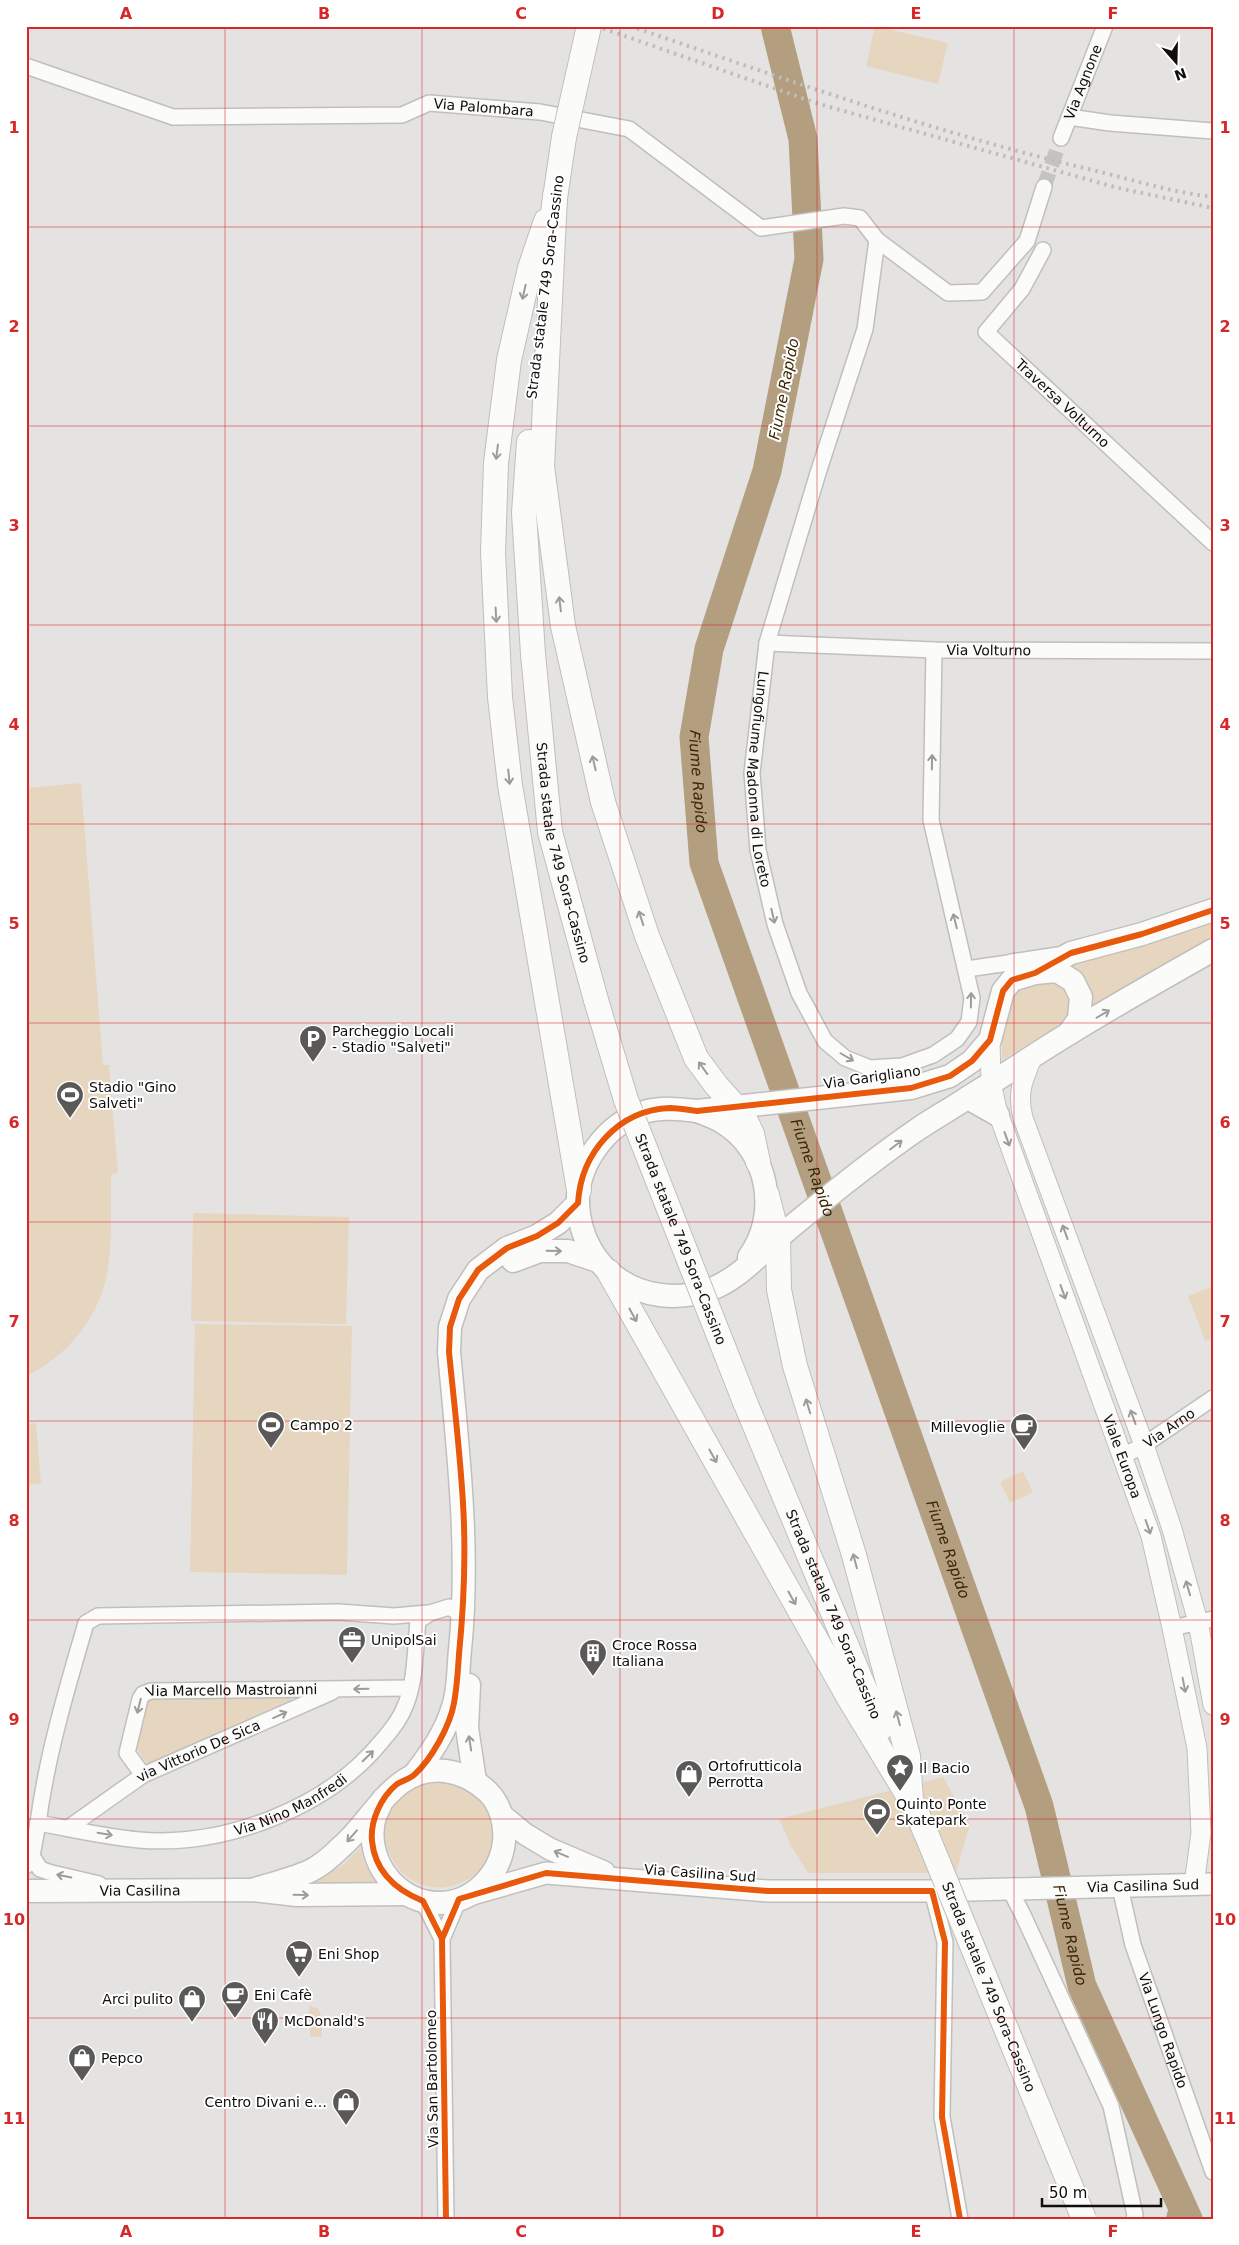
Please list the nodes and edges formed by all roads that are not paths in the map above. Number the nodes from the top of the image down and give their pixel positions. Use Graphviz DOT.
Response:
graph roads {
  1 [pos="589,26"];
  2 [pos="1105,26"];
  3 [pos="26,66"];
  4 [pos="1069,117"];
  5 [pos="1213,131"];
  6 [pos="1061,138"];
  7 [pos="1044,187"];
  8 [pos="555,196"];
  9 [pos="877,240"];
  10 [pos="1042,250"];
  11 [pos="1213,543"];
  12 [pos="767,643"];
  13 [pos="934,650"];
  14 [pos="1213,651"];
  15 [pos="1213,910"];
  16 [pos="1213,950"];
  17 [pos="1072,953"];
  18 [pos="1008,963"];
  19 [pos="967,969"];
  20 [pos="1035,973"];
  21 [pos="1069,1033"];
  22 [pos="990,1040"];
  23 [pos="1032,1058"];
  24 [pos="991,1082"];
  25 [pos="968,1098"];
  26 [pos="744,1104"];
  27 [pos="697,1111"];
  28 [pos="998,1115"];
  29 [pos="758,1162"];
  30 [pos="767,1195"];
  31 [pos="578,1196"];
  32 [pos="784,1233"];
  33 [pos="603,1267"];
  34 [pos="732,1276"];
  35 [pos="1213,1398"];
  36 [pos="1144,1445"];
  37 [pos="1123,1456"];
  38 [pos="430,1613"];
  39 [pos="463,1615"];
  40 [pos="1205,1621"];
  41 [pos="1172,1628"];
  42 [pos="410,1688"];
  43 [pos="338,1689"];
  44 [pos="1213,1704"];
  45 [pos="461,1705"];
  46 [pos="144,1775"];
  47 [pos="414,1775"];
  48 [pos="475,1781"];
  49 [pos="383,1799"];
  50 [pos="911,1800"];
  51 [pos="502,1815"];
  52 [pos="38,1823"];
  53 [pos="68,1828"];
  54 [pos="29,1861"];
  55 [pos="622,1880"];
  56 [pos="1204,1884"];
  57 [pos="1120,1887"];
  58 [pos="1018,1888"];
  59 [pos="129,1890"];
  60 [pos="252,1890"];
  61 [pos="26,1891"];
  62 [pos="932,1891"];
  63 [pos="414,1897"];
  64 [pos="464,1897"];
  65 [pos="442,1939"];
  66 [pos="1213,2172"];
  67 [pos="446,2219"];
  68 [pos="960,2219"];
  69 [pos="1084,2219"];
  70 [pos="1134,2219"];
  1 -- 8 [label="highway, Strada statale 749 Sora-Cassino, bridge"];
  2 -- 4 [label="street, Via Agnone"];
  3 -- 9 [label="street, Via Palombara"];
  4 -- 5 [label="street"];
  4 -- 6 [label="street, Via Agnone"];
  7 -- 9 [label="street, Via Palombara"];
  26 -- 8 [label="highway, one-way"];
  8 -- 31 [label="highway, one-way"];
  8 -- 50 [label="highway, Strada statale 749 Sora-Cassino, bridge"];
  9 -- 12 [label="street, Lungofiume Madonna di Loreto"];
  10 -- 11 [label="street, Traversa Volturno"];
  12 -- 13 [label="street, Via Volturno"];
  12 -- 19 [label="street, Lungofiume Madonna di Loreto, one-way"];
  13 -- 14 [label="street, Via Volturno"];
  19 -- 13 [label="street, Lungofiume Madonna di Loreto, one-way"];
  15 -- 17 [label="main road, Via Garigliano"];
  21 -- 16 [label="main road, Via Garigliano, one-way"];
  17 -- 18 [label="street"];
  17 -- 20 [label="main road, Via Garigliano"];
  18 -- 19 [label="street"];
  18 -- 20 [label="street"];
  20 -- 21 [label="main road, Via Garigliano"];
  20 -- 22 [label="main road, Via Garigliano"];
  21 -- 23 [label="main road, Via Garigliano"];
  22 -- 24 [label="street, Viale Europa"];
  22 -- 26 [label="main road, Via Garigliano"];
  23 -- 24 [label="main road, Via Garigliano"];
  36 -- 23 [label="street, Viale Europa, one-way"];
  24 -- 25 [label="main road, Via Garigliano"];
  24 -- 28 [label="street, Viale Europa"];
  25 -- 28 [label="main road"];
  32 -- 25 [label="main road, Via Garigliano, one-way"];
  26 -- 27 [label="main road"];
  26 -- 29 [label="highway"];
  27 -- 29 [label="main road"];
  27 -- 31 [label="main road"];
  28 -- 37 [label="street, Viale Europa, one-way"];
  29 -- 30 [label="main road"];
  30 -- 32 [label="highway"];
  30 -- 34 [label="main road"];
  31 -- 33 [label="main road"];
  31 -- 39 [label="main road"];
  32 -- 34 [label="main road"];
  50 -- 32 [label="highway, one-way"];
  33 -- 34 [label="main road"];
  45 -- 33 [label="main road, one-way"];
  33 -- 50 [label="highway, one-way"];
  35 -- 36 [label="street, Via Arno"];
  36 -- 37 [label="street, Via Arno"];
  40 -- 36 [label="street, Viale Europa, one-way"];
  37 -- 41 [label="street, Viale Europa, one-way"];
  38 -- 39 [label="street"];
  38 -- 42 [label="street, Via Nino Manfredi"];
  38 -- 52 [label="street"];
  39 -- 45 [label="main road"];
  40 -- 41 [label="street"];
  40 -- 44 [label="street, Viale Europa"];
  41 -- 56 [label="street, Viale Europa, one-way"];
  42 -- 43 [label="street, Via Marcello Mastroianni, one-way"];
  53 -- 42 [label="street, Via Nino Manfredi, one-way"];
  46 -- 43 [label="street, via Vittorio De Sica, one-way"];
  43 -- 46 [label="street, Via Marcello Mastroianni, one-way"];
  45 -- 47 [label="main road, Via Casilina"];
  48 -- 45 [label="main road, one-way"];
  46 -- 53 [label="street, via Vittorio De Sica"];
  47 -- 48 [label="main road, Via Casilina"];
  47 -- 49 [label="main road, Via Casilina"];
  48 -- 51 [label="main road, Via Casilina"];
  49 -- 60 [label="main road, Via Casilina, one-way"];
  49 -- 63 [label="main road, Via Casilina"];
  50 -- 69 [label="highway, Strada statale 749 Sora-Cassino, bridge"];
  55 -- 51 [label="main road, Via Casilina Sud, one-way"];
  51 -- 64 [label="main road, Via Casilina"];
  52 -- 53 [label="street, Via Nino Manfredi"];
  52 -- 54 [label="street"];
  59 -- 54 [label="street, one-way"];
  55 -- 62 [label="main road, Via Casilina Sud"];
  55 -- 64 [label="main road, Via Casilina Sud"];
  56 -- 57 [label="main road, Via Casilina Sud"];
  57 -- 58 [label="main road, Via Casilina Sud"];
  57 -- 66 [label="street, Via Lungo Rapido"];
  58 -- 62 [label="main road, Via Casilina Sud"];
  58 -- 70 [label="street"];
  59 -- 60 [label="main road, Via Casilina"];
  59 -- 61 [label="main road, Via Casilina"];
  60 -- 63 [label="main road, Via Casilina, one-way"];
  62 -- 68 [label="street"];
  63 -- 64 [label="main road, Via Casilina"];
  63 -- 65 [label="street"];
  64 -- 65 [label="street"];
  65 -- 67 [label="street, Via San Bartolomeo"];
}
